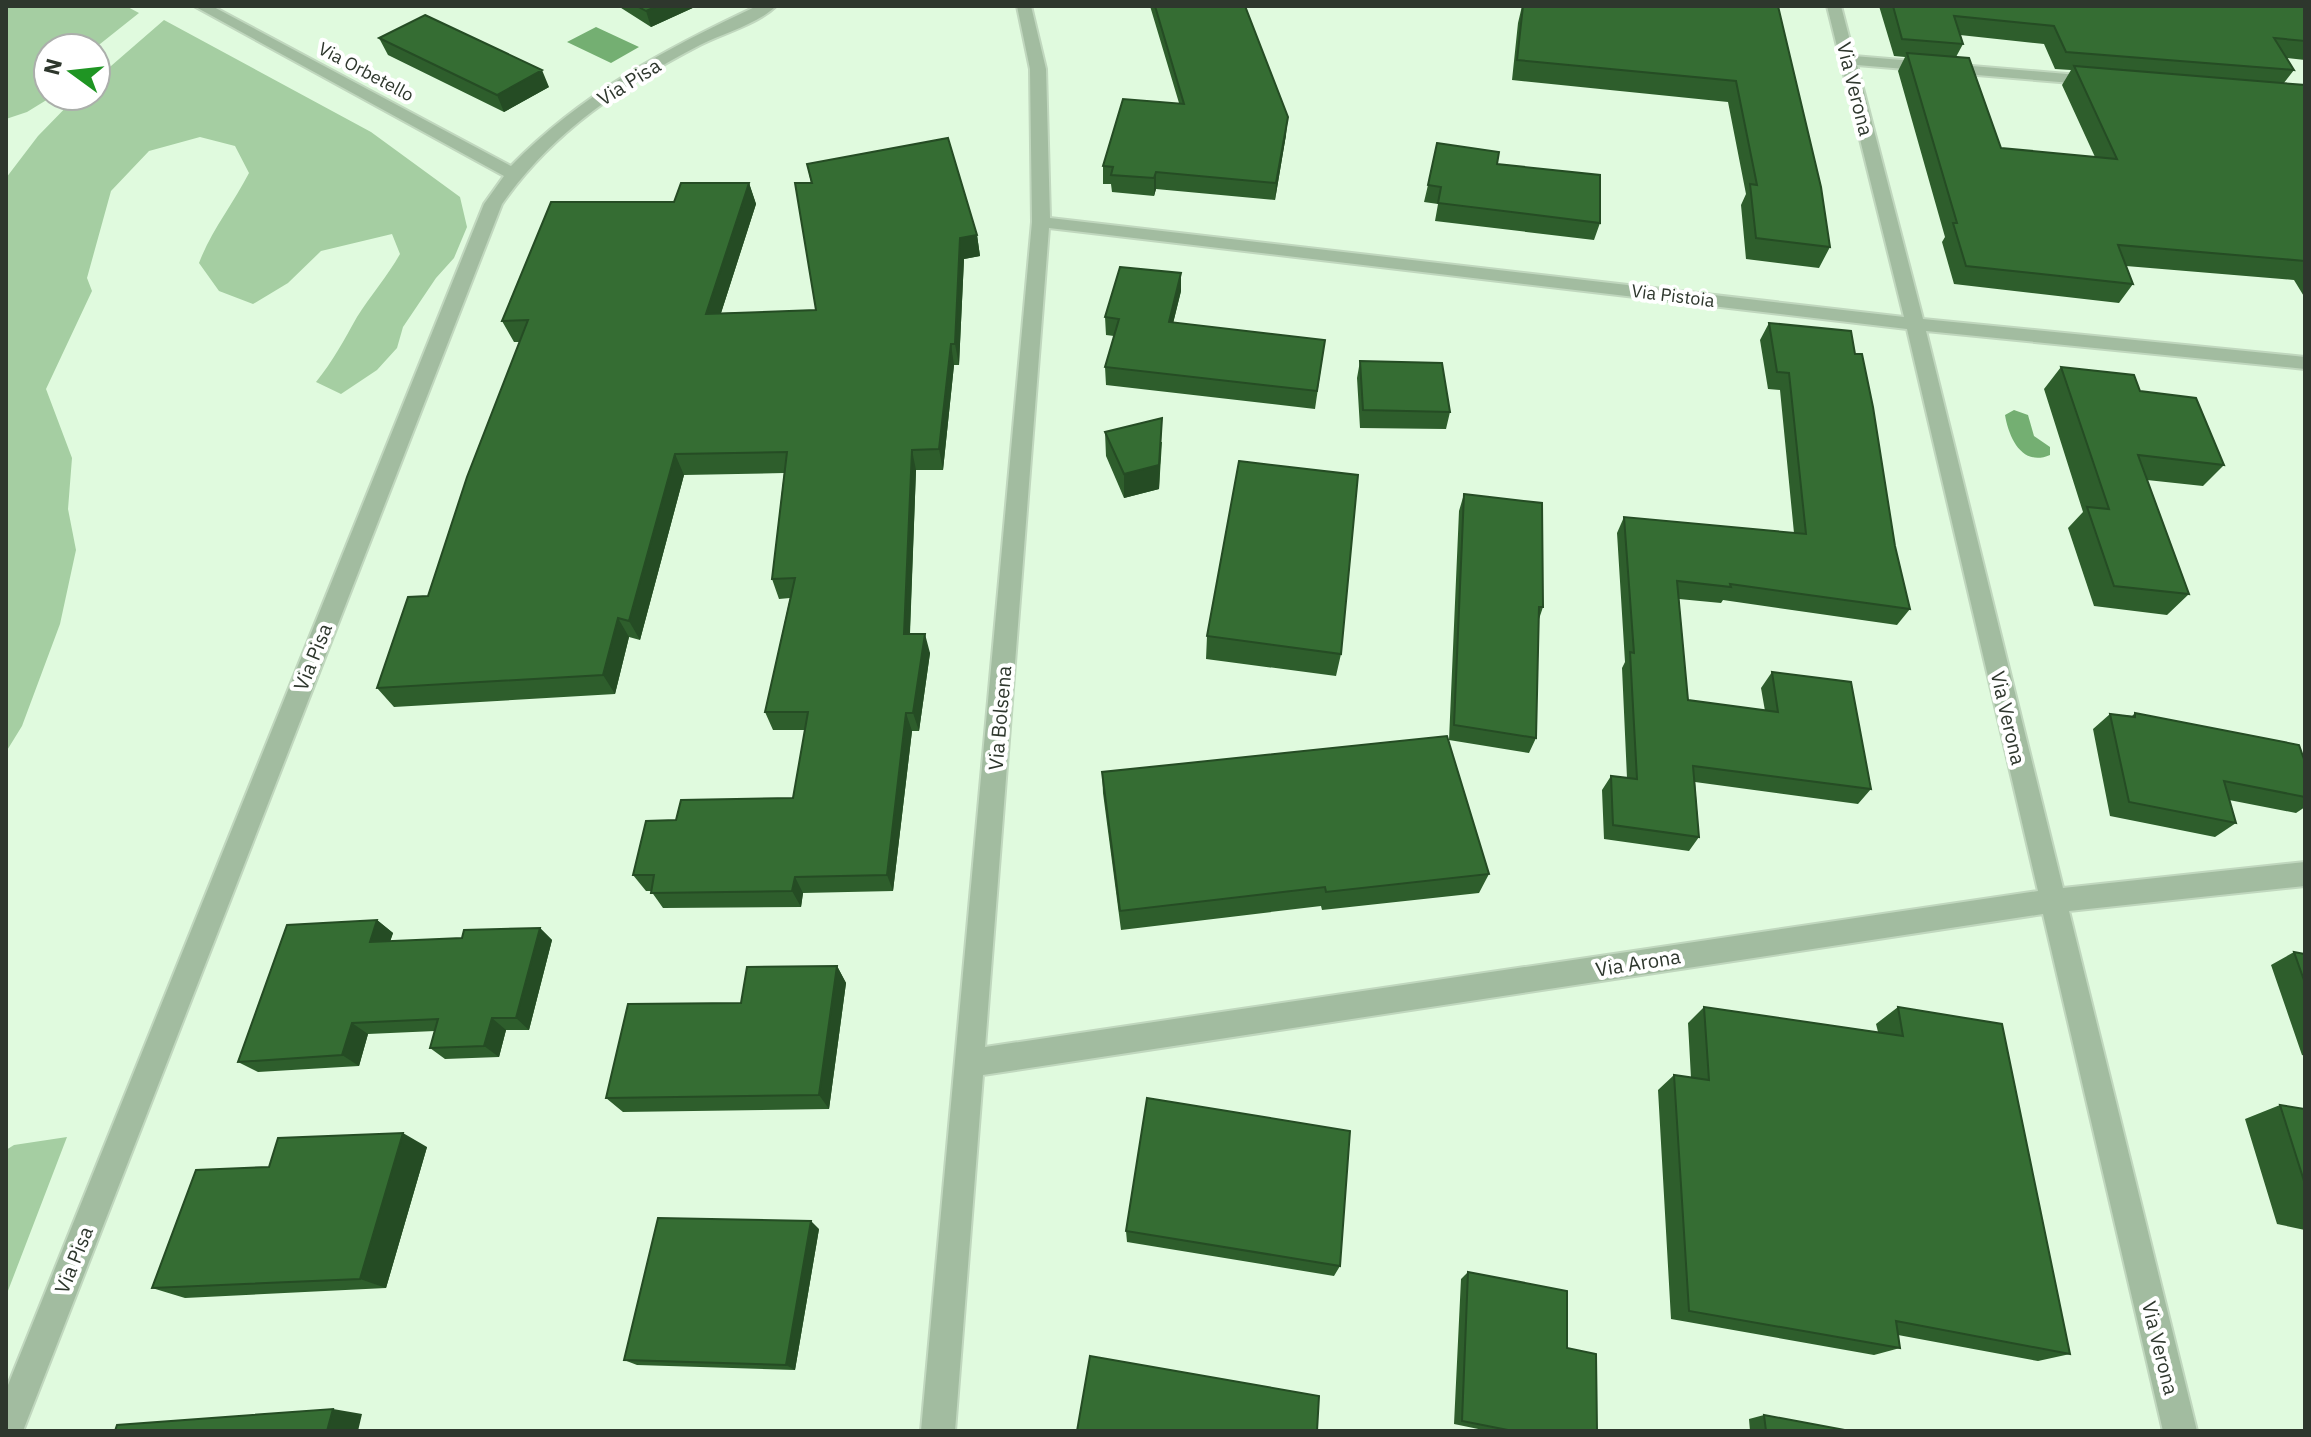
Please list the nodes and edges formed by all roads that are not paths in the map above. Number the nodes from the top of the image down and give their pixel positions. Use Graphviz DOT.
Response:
graph roads {
  1 [pos="201,6"];
  2 [pos="769,6"];
  3 [pos="1024,6"];
  4 [pos="1834,6"];
  5 [pos="1847,60"];
  6 [pos="2116,82"];
  7 [pos="513,174"];
  8 [pos="1041,222"];
  9 [pos="1915,324"];
  10 [pos="2305,363"];
  11 [pos="2305,874"];
  12 [pos="2051,901"];
  13 [pos="972,1063"];
  14 [pos="6,1431"];
  15 [pos="938,1431"];
  16 [pos="2180,1431"];
  1 -- 7 [label="street, Via Orbetello"];
  2 -- 7 [label="street, Via Pisa"];
  3 -- 8 [label="street, Via Bolsena"];
  4 -- 5 [label="street, Via Verona"];
  5 -- 6 [label="street"];
  5 -- 9 [label="street, Via Verona"];
  7 -- 14 [label="street, Via Pisa"];
  8 -- 9 [label="street, Via Pistoia"];
  8 -- 13 [label="street, Via Bolsena"];
  9 -- 10 [label="street, Via Pistoia"];
  9 -- 12 [label="street, Via Verona"];
  11 -- 12 [label="street, Via Arona"];
  12 -- 13 [label="street, Via Arona"];
  12 -- 16 [label="street, Via Verona"];
  13 -- 15 [label="street, Via Bolsena"];
}
